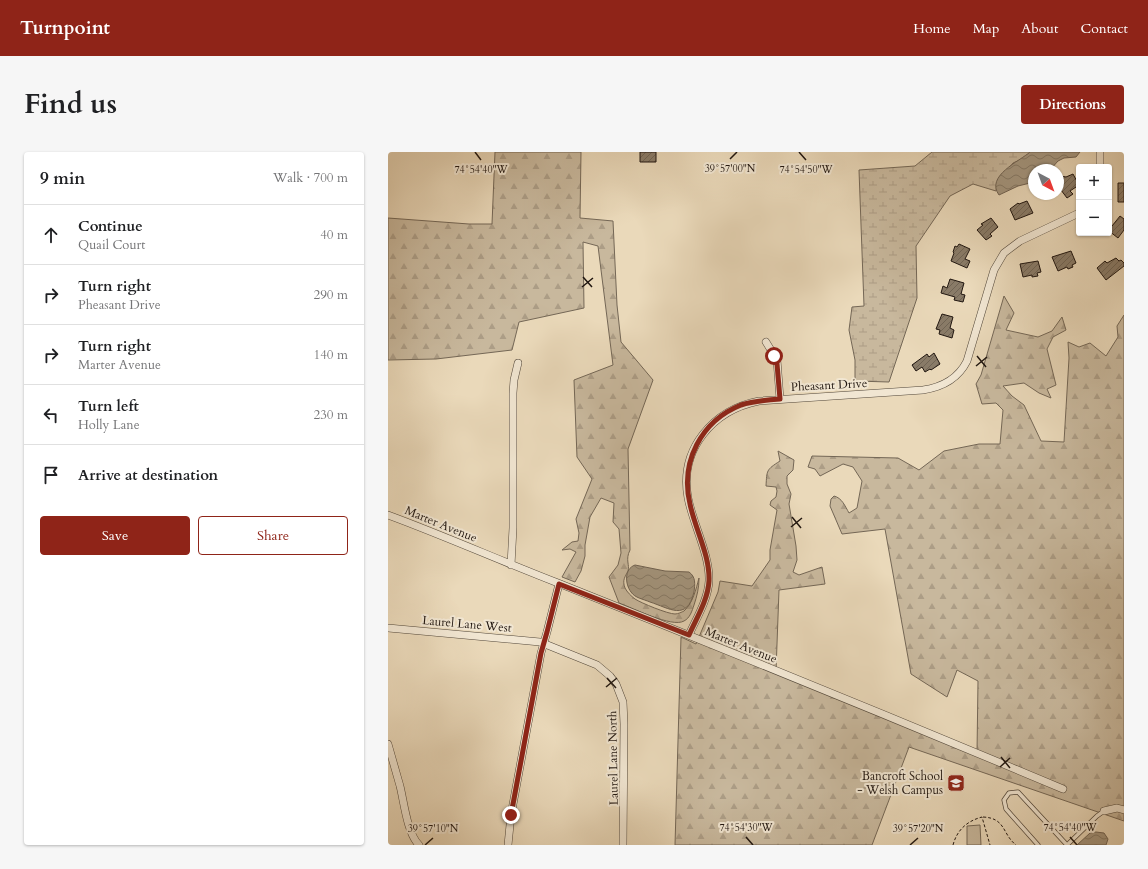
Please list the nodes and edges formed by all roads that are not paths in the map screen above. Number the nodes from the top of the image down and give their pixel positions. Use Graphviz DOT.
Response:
graph roads {
  1 [pos="1100,152"];
  2 [pos="1100,164"];
  3 [pos="1076,213"];
  4 [pos="766,342"];
  5 [pos="518,363"];
  6 [pos="780,399"];
  7 [pos="388,515"];
  8 [pos="511,565"];
  9 [pos="559,584"];
  10 [pos="388,628"];
  11 [pos="689,635"];
  12 [pos="544,643"];
  13 [pos="388,744"];
  14 [pos="1063,789"];
  15 [pos="1124,810"];
  16 [pos="1104,811"];
  17 [pos="419,845"];
  18 [pos="508,845"];
  19 [pos="623,845"];
  20 [pos="1038,845"];
  21 [pos="1067,845"];
  1 -- 2 [label="street"];
  3 -- 6 [label="street, Pheasant Drive"];
  4 -- 6 [label="street"];
  5 -- 8 [label="street"];
  6 -- 11 [label="street, Pheasant Drive"];
  7 -- 8 [label="street, Marter Avenue"];
  8 -- 9 [label="street, Marter Avenue"];
  9 -- 11 [label="street, Marter Avenue"];
  9 -- 12 [label="street"];
  10 -- 12 [label="street, Laurel Lane West"];
  11 -- 14 [label="street, Marter Avenue"];
  12 -- 18 [label="street"];
  12 -- 19 [label="street, Laurel Lane North"];
  13 -- 17 [label="street"];
  15 -- 16 [label="street"];
  16 -- 21 [label="lane"];
  20 -- 21 [label="lane"];
}
